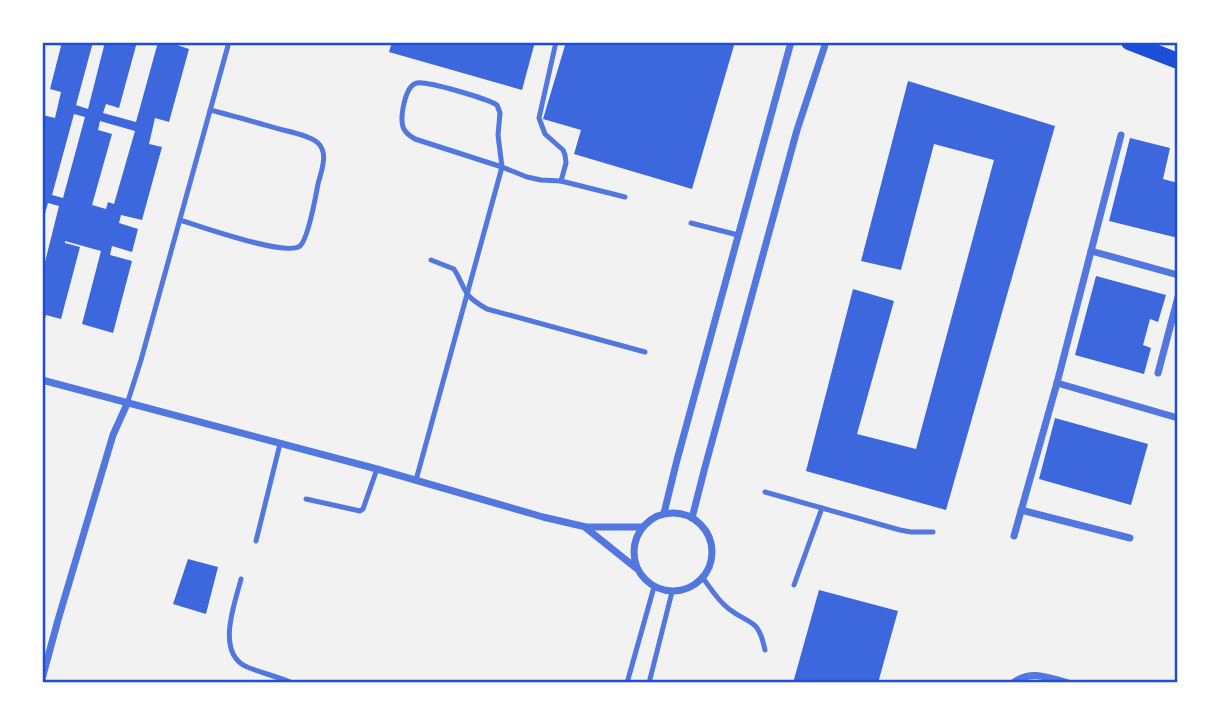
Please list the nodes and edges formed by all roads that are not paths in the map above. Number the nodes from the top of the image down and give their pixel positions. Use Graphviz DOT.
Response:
graph roads {
  1 [pos="229,42"];
  2 [pos="556,42"];
  3 [pos="791,42"];
  4 [pos="826,42"];
  5 [pos="1129,42"];
  6 [pos="1178,61"];
  7 [pos="210,110"];
  8 [pos="1121,135"];
  9 [pos="502,167"];
  10 [pos="561,181"];
  11 [pos="625,197"];
  12 [pos="180,220"];
  13 [pos="691,223"];
  14 [pos="738,235"];
  15 [pos="1091,251"];
  16 [pos="431,260"];
  17 [pos="1178,275"];
  18 [pos="467,295"];
  19 [pos="1178,298"];
  20 [pos="645,352"];
  21 [pos="1157,373"];
  22 [pos="42,380"];
  23 [pos="1056,383"];
  24 [pos="127,404"];
  25 [pos="1178,418"];
  26 [pos="280,444"];
  27 [pos="377,469"];
  28 [pos="416,480"];
  29 [pos="765,492"];
  30 [pos="306,499"];
  31 [pos="822,508"];
  32 [pos="1021,510"];
  33 [pos="664,513"];
  34 [pos="692,518"];
  35 [pos="586,527"];
  36 [pos="642,527"];
  37 [pos="933,532"];
  38 [pos="1014,536"];
  39 [pos="1130,538"];
  40 [pos="256,541"];
  41 [pos="636,568"];
  42 [pos="703,578"];
  43 [pos="241,579"];
  44 [pos="794,585"];
  45 [pos="654,587"];
  46 [pos="672,592"];
  47 [pos="765,650"];
  48 [pos="42,679"];
  49 [pos="292,683"];
  50 [pos="627,683"];
  51 [pos="649,683"];
  52 [pos="1013,683"];
  53 [pos="1068,683"];
  1 -- 7 [label="lane"];
  2 -- 10 [label="lane"];
  3 -- 14 [label="street"];
  4 -- 34 [label="street"];
  5 -- 6 [label="main road"];
  7 -- 12 [label="lane"];
  7 -- 12 [label="lane"];
  8 -- 15 [label="street"];
  9 -- 9 [label="lane"];
  9 -- 10 [label="lane"];
  9 -- 18 [label="lane"];
  10 -- 11 [label="lane"];
  12 -- 24 [label="lane"];
  13 -- 14 [label="lane"];
  14 -- 33 [label="street"];
  15 -- 17 [label="street"];
  15 -- 23 [label="street"];
  16 -- 18 [label="lane"];
  18 -- 20 [label="lane"];
  18 -- 28 [label="lane"];
  19 -- 21 [label="street"];
  22 -- 24 [label="street"];
  23 -- 25 [label="street"];
  23 -- 32 [label="street"];
  24 -- 26 [label="street"];
  24 -- 48 [label="street"];
  26 -- 27 [label="street"];
  26 -- 40 [label="lane"];
  27 -- 28 [label="street"];
  27 -- 30 [label="lane"];
  28 -- 35 [label="street"];
  29 -- 31 [label="lane"];
  31 -- 37 [label="lane"];
  31 -- 44 [label="lane"];
  32 -- 38 [label="street"];
  32 -- 39 [label="street"];
  33 -- 34 [label="street"];
  33 -- 36 [label="street"];
  34 -- 42 [label="street"];
  35 -- 36 [label="street"];
  35 -- 41 [label="street"];
  36 -- 41 [label="street"];
  41 -- 45 [label="street"];
  42 -- 46 [label="street"];
  42 -- 47 [label="lane"];
  43 -- 49 [label="lane"];
  45 -- 46 [label="street"];
  45 -- 50 [label="lane"];
  46 -- 51 [label="lane"];
  52 -- 53 [label="street"];
}
